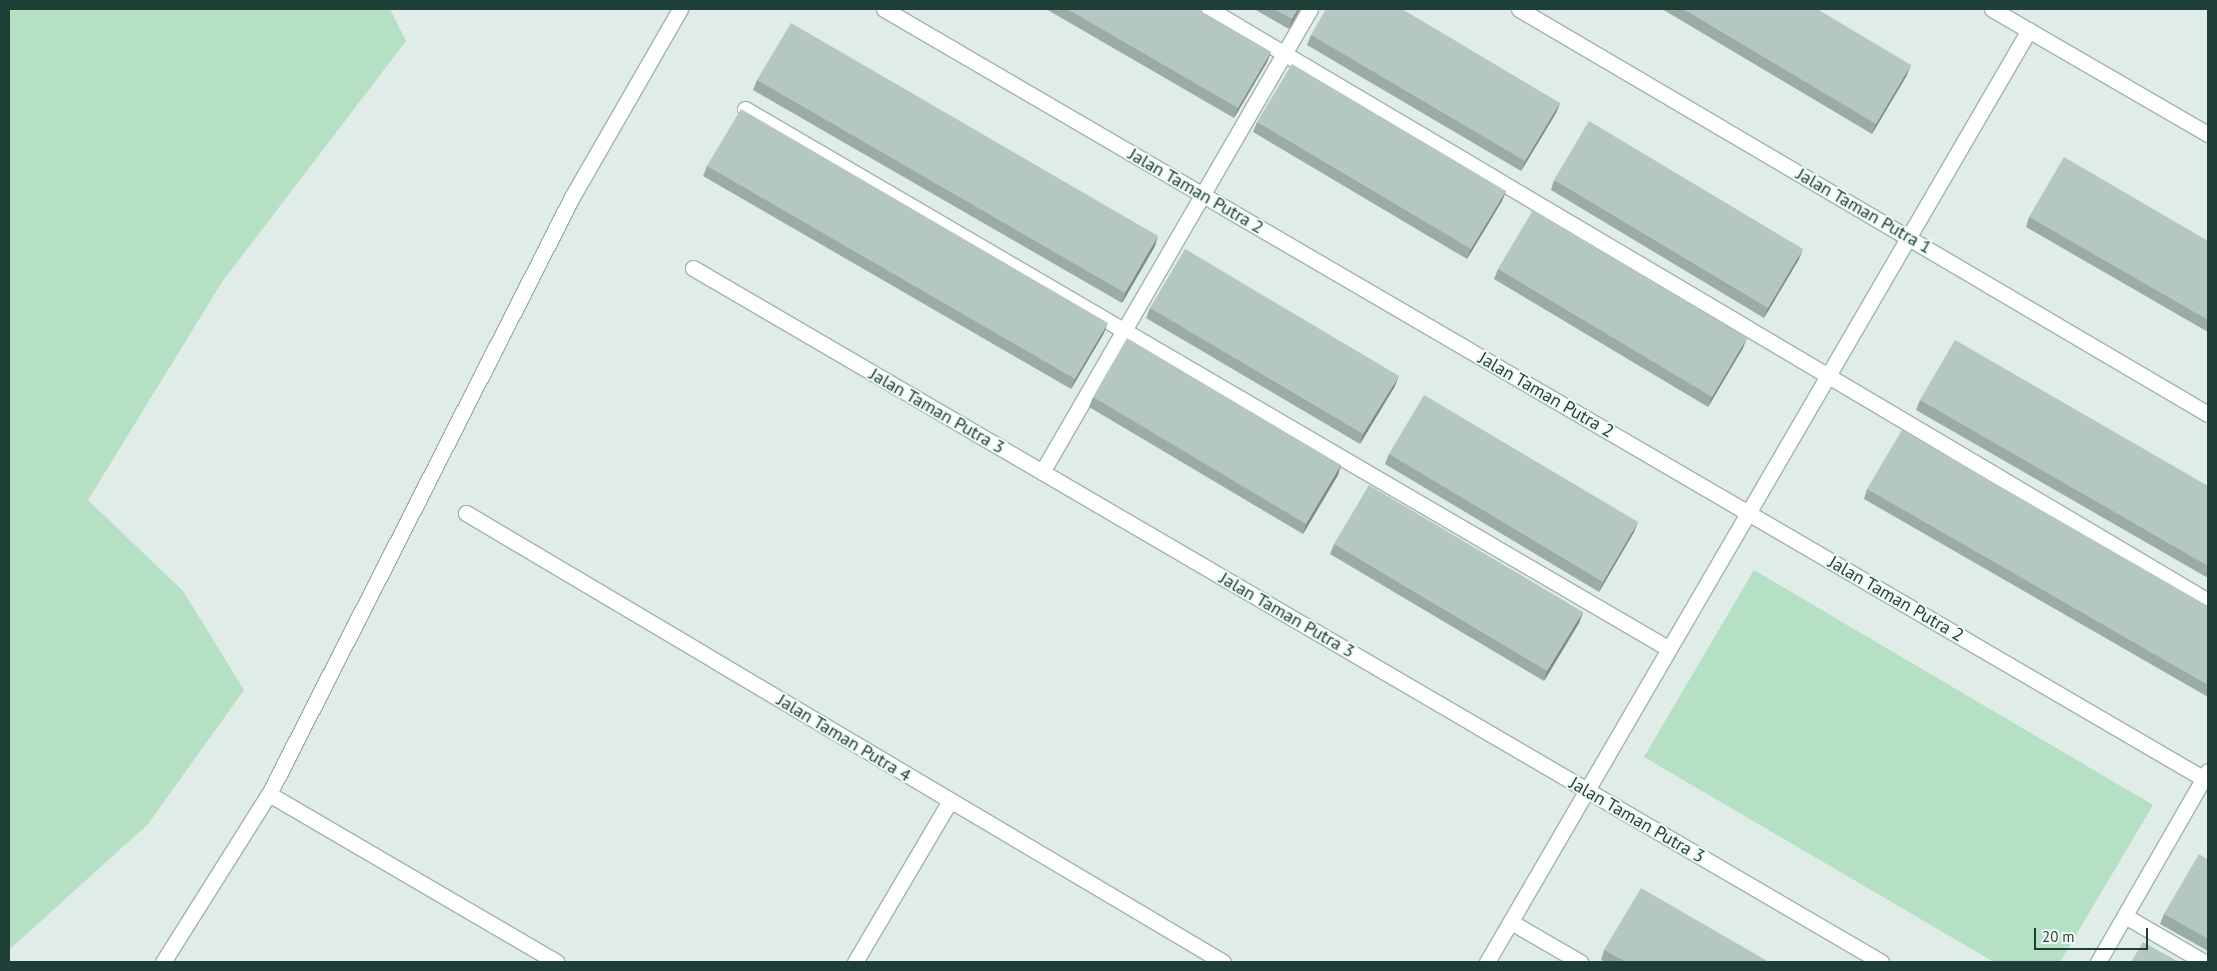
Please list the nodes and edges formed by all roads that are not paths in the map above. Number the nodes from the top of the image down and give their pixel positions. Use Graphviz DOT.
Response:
graph roads {
  1 [pos="680,9"];
  2 [pos="884,9"];
  3 [pos="1209,9"];
  4 [pos="1310,9"];
  5 [pos="1519,9"];
  6 [pos="1992,9"];
  7 [pos="2029,30"];
  8 [pos="1284,53"];
  9 [pos="745,108"];
  10 [pos="2208,134"];
  11 [pos="1202,195"];
  12 [pos="1908,238"];
  13 [pos="693,268"];
  14 [pos="1124,330"];
  15 [pos="1828,376"];
  16 [pos="2208,414"];
  17 [pos="1042,472"];
  18 [pos="466,513"];
  19 [pos="1748,514"];
  20 [pos="2208,601"];
  21 [pos="1669,649"];
  22 [pos="2207,777"];
  23 [pos="1587,791"];
  24 [pos="269,794"];
  25 [pos="950,801"];
  26 [pos="2124,916"];
  27 [pos="1511,922"];
  28 [pos="163,962"];
  29 [pos="557,962"];
  30 [pos="855,962"];
  31 [pos="1223,962"];
  32 [pos="1487,962"];
  33 [pos="1580,962"];
  34 [pos="1881,962"];
  35 [pos="2098,962"];
  36 [pos="2204,962"];
  1 -- 24 [label="street"];
  2 -- 11 [label="street, Jalan Taman Putra 2"];
  3 -- 8 [label="street"];
  4 -- 8 [label="street"];
  5 -- 12 [label="street, Jalan Taman Putra 1"];
  6 -- 7 [label="street"];
  7 -- 10 [label="street"];
  7 -- 12 [label="street"];
  8 -- 11 [label="street"];
  8 -- 15 [label="street"];
  9 -- 14 [label="street"];
  11 -- 14 [label="street"];
  11 -- 19 [label="street, Jalan Taman Putra 2"];
  12 -- 15 [label="street"];
  12 -- 16 [label="street, Jalan Taman Putra 1"];
  13 -- 17 [label="street, Jalan Taman Putra 3"];
  14 -- 17 [label="street"];
  14 -- 21 [label="street"];
  15 -- 19 [label="street"];
  15 -- 20 [label="street"];
  17 -- 23 [label="street, Jalan Taman Putra 3"];
  18 -- 25 [label="street, Jalan Taman Putra 4"];
  19 -- 21 [label="street"];
  19 -- 22 [label="street, Jalan Taman Putra 2"];
  21 -- 23 [label="street"];
  22 -- 26 [label="street"];
  23 -- 27 [label="street"];
  23 -- 34 [label="street, Jalan Taman Putra 3"];
  24 -- 28 [label="street"];
  24 -- 29 [label="street"];
  25 -- 30 [label="street"];
  25 -- 31 [label="street, Jalan Taman Putra 4"];
  26 -- 35 [label="street"];
  26 -- 36 [label="street"];
  27 -- 32 [label="street"];
  27 -- 33 [label="street"];
}
